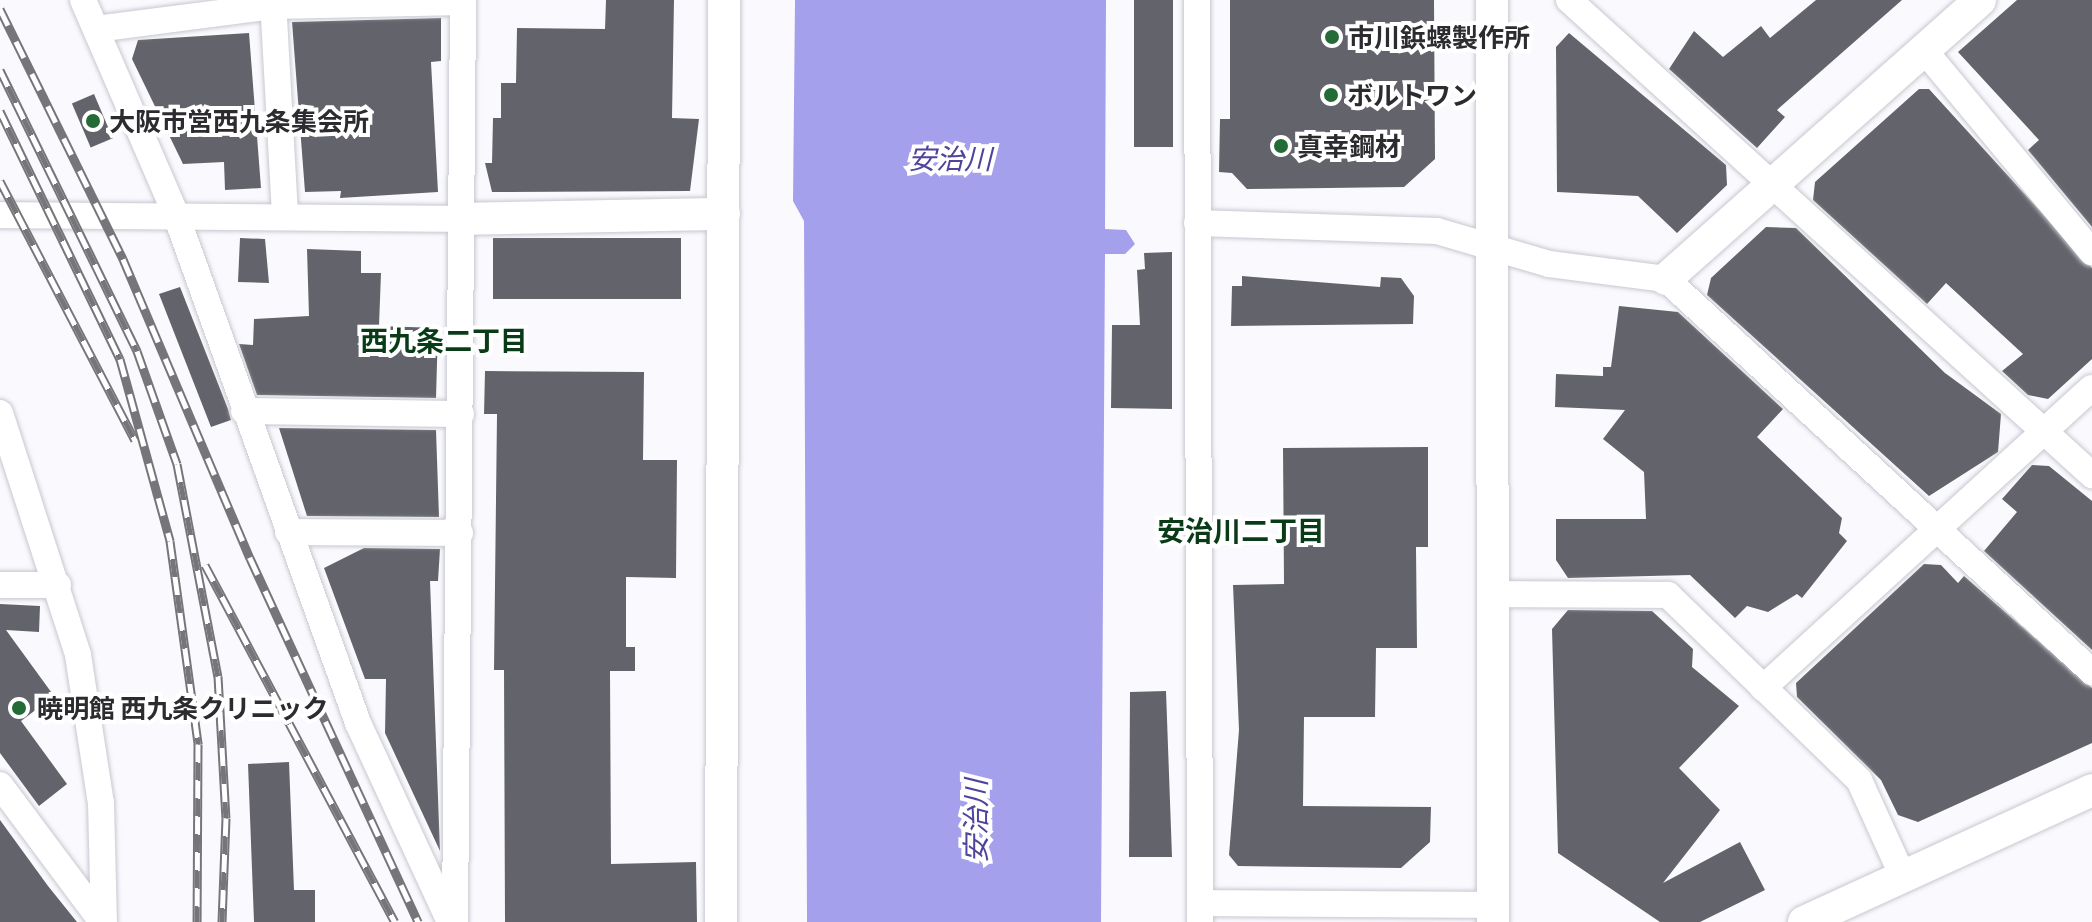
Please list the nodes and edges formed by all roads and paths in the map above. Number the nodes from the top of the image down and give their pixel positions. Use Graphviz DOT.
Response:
graph roads {
  1 [pos="83,0"];
  2 [pos="724,0"];
  3 [pos="1197,0"];
  4 [pos="1492,0"];
  5 [pos="1569,0"];
  6 [pos="1980,0"];
  7 [pos="463,1"];
  8 [pos="273,3"];
  9 [pos="96,29"];
  10 [pos="1924,50"];
  11 [pos="1773,185"];
  12 [pos="724,214"];
  13 [pos="0,215"];
  14 [pos="176,215"];
  15 [pos="285,216"];
  16 [pos="459,219"];
  17 [pos="1197,223"];
  18 [pos="1489,241"];
  19 [pos="2092,252"];
  20 [pos="1666,279"];
  21 [pos="2092,388"];
  22 [pos="244,411"];
  23 [pos="461,414"];
  24 [pos="2,419"];
  25 [pos="2045,432"];
  26 [pos="2092,475"];
  27 [pos="1936,530"];
  28 [pos="288,532"];
  29 [pos="460,533"];
  30 [pos="0,585"];
  31 [pos="58,585"];
  32 [pos="1491,594"];
  33 [pos="2092,672"];
  34 [pos="1763,688"];
  35 [pos="0,785"];
  36 [pos="2092,790"];
  37 [pos="1903,877"];
  38 [pos="1200,912"];
  39 [pos="1492,914"];
  40 [pos="103,922"];
  41 [pos="452,922"];
  42 [pos="721,922"];
  43 [pos="1804,922"];
  1 -- 9 [label="street"];
  2 -- 12 [label="street"];
  3 -- 17 [label="street"];
  4 -- 18 [label="street"];
  5 -- 11 [label="street"];
  6 -- 10 [label="street"];
  7 -- 8 [label="street"];
  7 -- 16 [label="street"];
  8 -- 9 [label="street"];
  8 -- 15 [label="street"];
  9 -- 14 [label="street"];
  10 -- 11 [label="street"];
  10 -- 19 [label="street"];
  11 -- 20 [label="street"];
  11 -- 25 [label="street"];
  12 -- 16 [label="street"];
  12 -- 42 [label="street"];
  13 -- 14 [label="street"];
  14 -- 15 [label="street"];
  14 -- 22 [label="street"];
  15 -- 16 [label="street"];
  16 -- 23 [label="street"];
  17 -- 18 [label="street"];
  17 -- 38 [label="street"];
  18 -- 20 [label="street"];
  18 -- 32 [label="street"];
  20 -- 27 [label="street"];
  21 -- 25 [label="street"];
  22 -- 23 [label="street"];
  22 -- 28 [label="street"];
  23 -- 29 [label="street"];
  24 -- 31 [label="street"];
  25 -- 26 [label="street"];
  25 -- 27 [label="street"];
  27 -- 33 [label="street"];
  27 -- 34 [label="street"];
  28 -- 29 [label="street"];
  28 -- 41 [label="street"];
  29 -- 41 [label="street"];
  30 -- 31 [label="street"];
  31 -- 40 [label="street"];
  32 -- 34 [label="street"];
  32 -- 39 [label="street"];
  34 -- 37 [label="street"];
  35 -- 40 [label="street"];
  36 -- 37 [label="street"];
  37 -- 43 [label="street"];
  38 -- 39 [label="street"];
}
